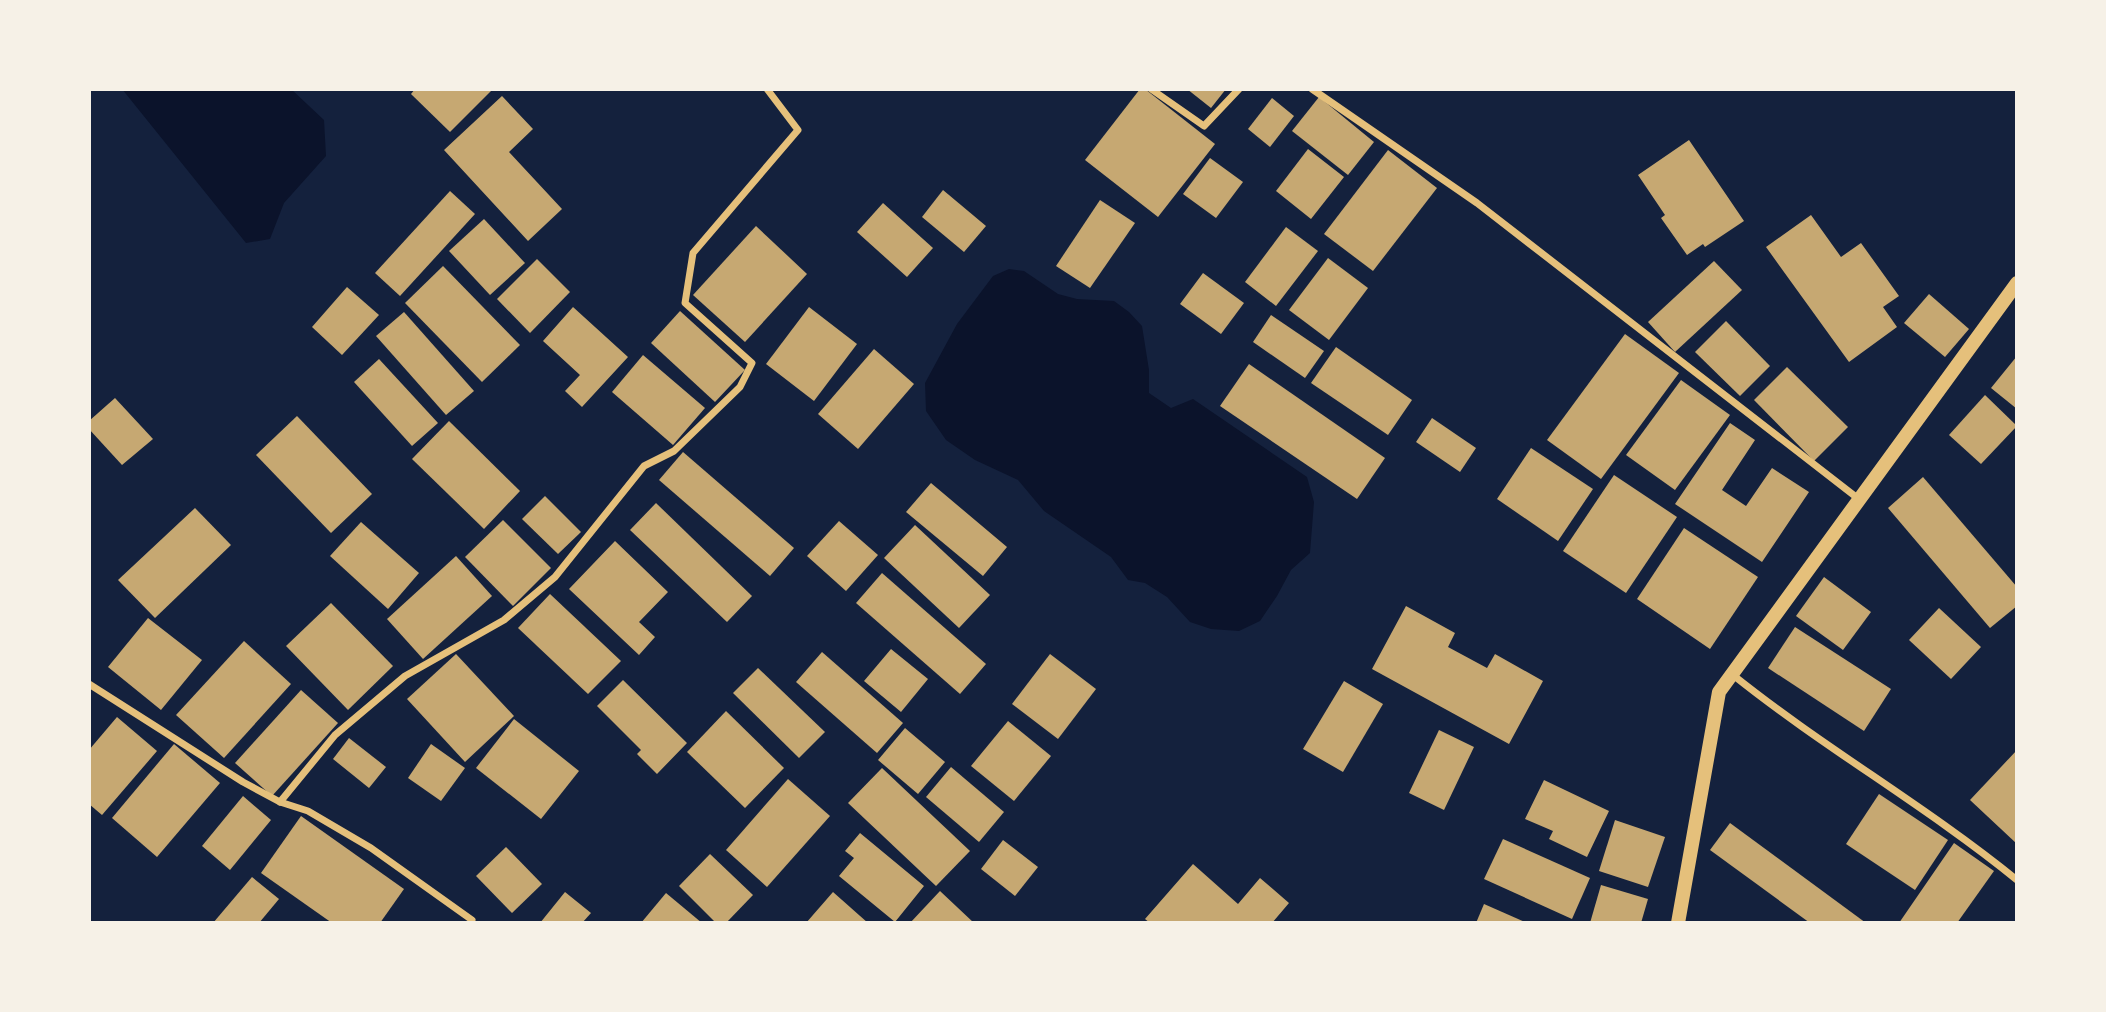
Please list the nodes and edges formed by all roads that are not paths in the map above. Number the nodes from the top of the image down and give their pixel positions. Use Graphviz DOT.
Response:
graph roads {
  1 [pos="767,89"];
  2 [pos="1151,89"];
  3 [pos="1239,89"];
  4 [pos="1311,89"];
  5 [pos="2017,283"];
  6 [pos="1861,500"];
  7 [pos="1733,675"];
  8 [pos="89,684"];
  9 [pos="280,803"];
  10 [pos="2017,880"];
  11 [pos="472,920"];
  12 [pos="1678,923"];
  1 -- 9 [label="street"];
  2 -- 3 [label="street"];
  4 -- 6 [label="street"];
  5 -- 6 [label="main road"];
  6 -- 7 [label="main road"];
  7 -- 10 [label="street"];
  7 -- 12 [label="main road"];
  8 -- 9 [label="street"];
  9 -- 11 [label="street"];
}
